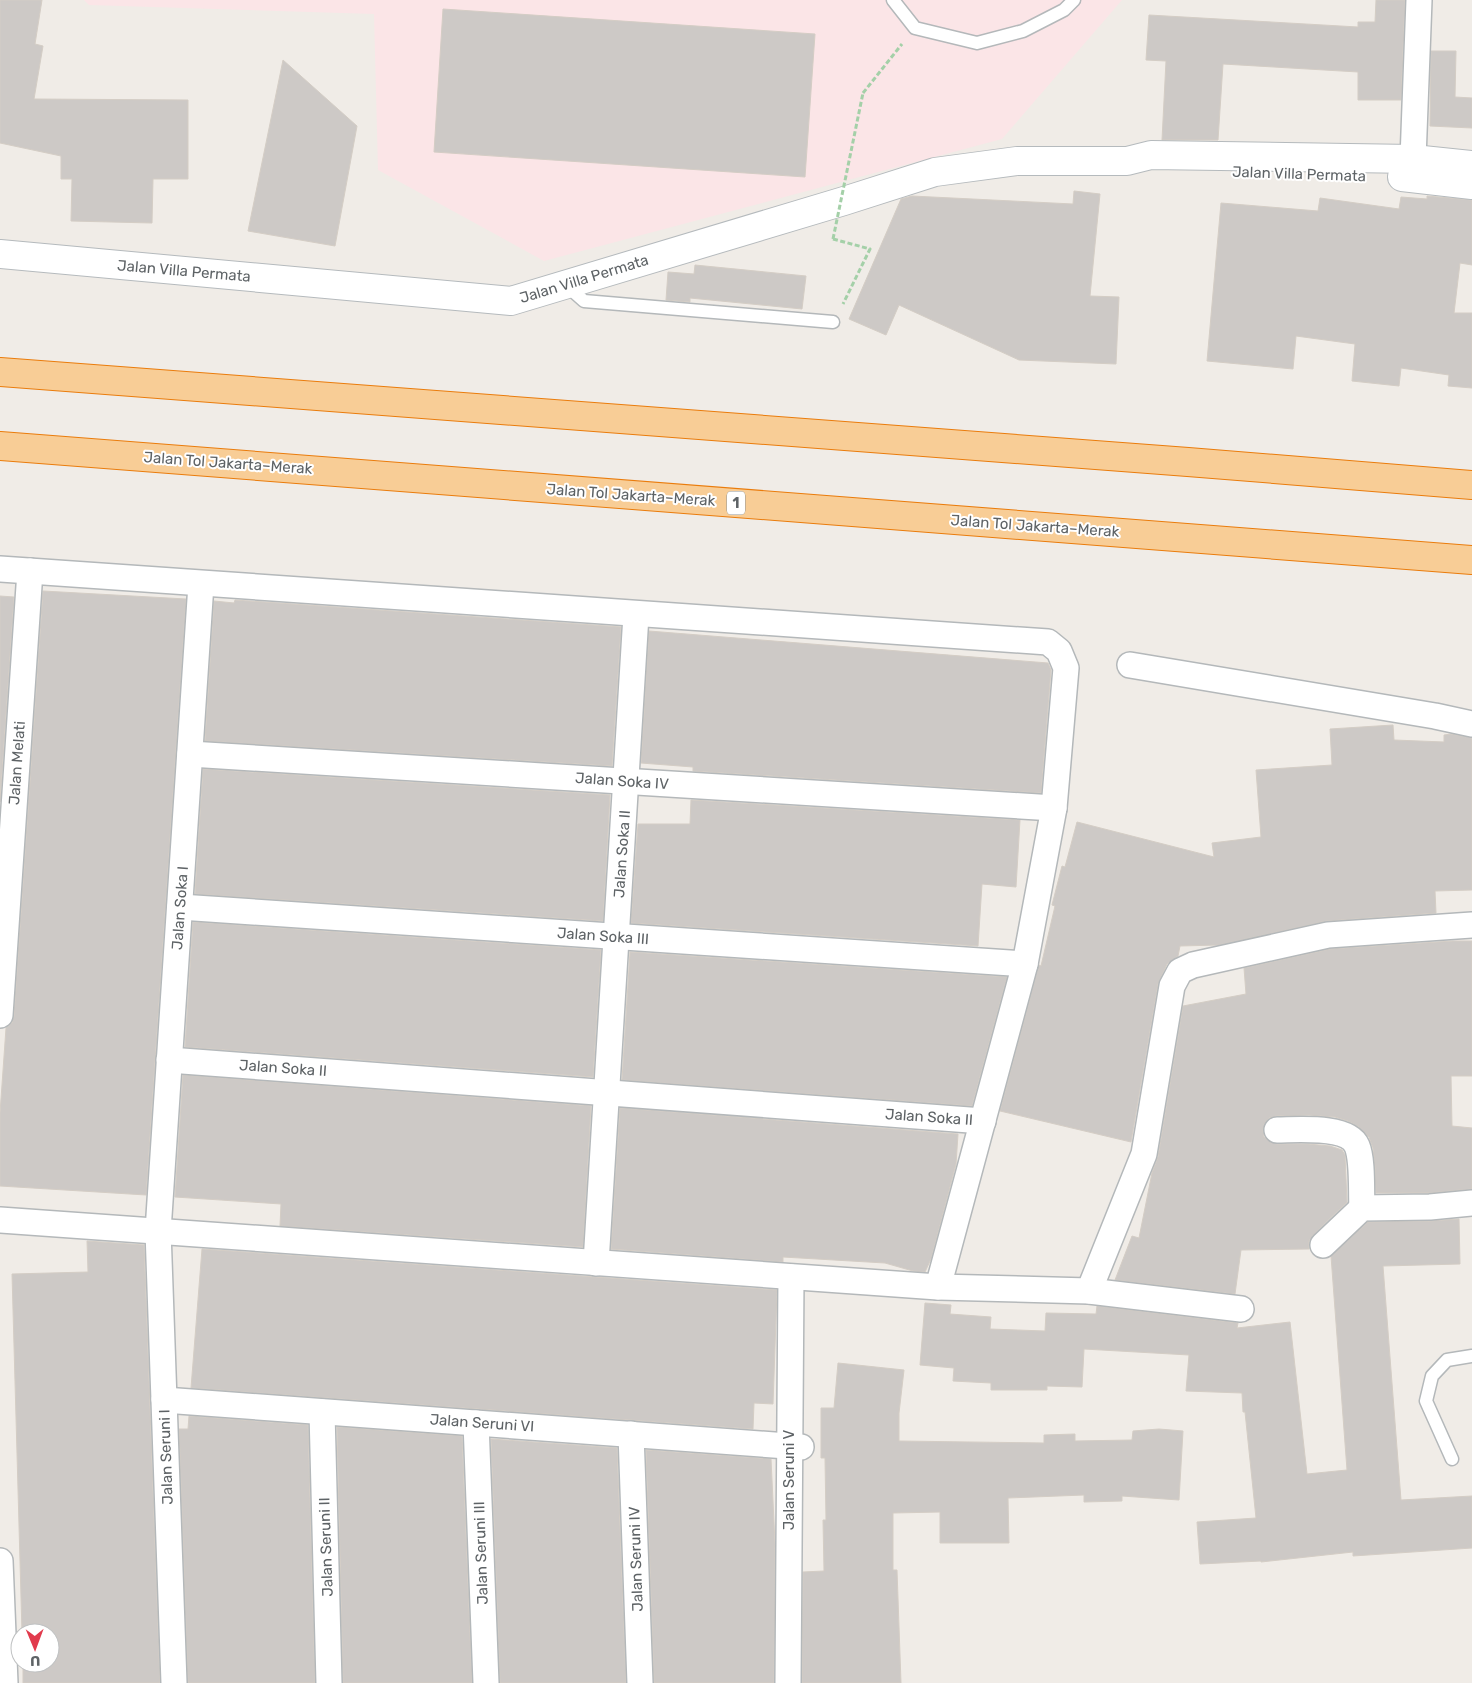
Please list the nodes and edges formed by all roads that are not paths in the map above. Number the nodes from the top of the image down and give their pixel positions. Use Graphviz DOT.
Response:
graph roads {
  1 [pos="893,0"];
  2 [pos="1074,0"];
  3 [pos="1419,0"];
  4 [pos="1472,164"];
  5 [pos="1413,168"];
  6 [pos="1472,185"];
  7 [pos="0,254"];
  8 [pos="566,285"];
  9 [pos="833,322"];
  10 [pos="0,372"];
  11 [pos="0,446"];
  12 [pos="1472,485"];
  13 [pos="1472,560"];
  14 [pos="0,569"];
  15 [pos="30,572"];
  16 [pos="202,584"];
  17 [pos="636,615"];
  18 [pos="1130,665"];
  19 [pos="1472,724"];
  20 [pos="190,754"];
  21 [pos="626,782"];
  22 [pos="1054,808"];
  23 [pos="180,906"];
  24 [pos="1472,925"];
  25 [pos="616,936"];
  26 [pos="1025,964"];
  27 [pos="0,1015"];
  28 [pos="169,1060"];
  29 [pos="606,1092"];
  30 [pos="983,1121"];
  31 [pos="1278,1130"];
  32 [pos="1472,1203"];
  33 [pos="1362,1208"];
  34 [pos="0,1220"];
  35 [pos="158,1232"];
  36 [pos="1323,1245"];
  37 [pos="596,1263"];
  38 [pos="797,1278"];
  39 [pos="938,1287"];
  40 [pos="1089,1291"];
  41 [pos="1241,1309"];
  42 [pos="1472,1356"];
  43 [pos="164,1400"];
  44 [pos="322,1412"];
  45 [pos="476,1423"];
  46 [pos="631,1434"];
  47 [pos="795,1446"];
  48 [pos="1452,1459"];
  49 [pos="795,1546"];
  50 [pos="0,1561"];
  51 [pos="5,1683"];
  52 [pos="174,1683"];
  53 [pos="329,1683"];
  54 [pos="486,1683"];
  55 [pos="640,1683"];
  56 [pos="788,1683"];
  57 [pos="800,1683"];
  1 -- 2 [label="lane"];
  3 -- 5 [label="street"];
  4 -- 5 [label="street, Jalan Villa Permata"];
  5 -- 6 [label="street, Jalan Villa Permata"];
  5 -- 8 [label="street, Jalan Villa Permata"];
  7 -- 8 [label="street, Jalan Villa Permata"];
  8 -- 9 [label="lane"];
  10 -- 12 [label="highway"];
  11 -- 13 [label="highway, Jalan Tol Jakarta–Merak / 1"];
  14 -- 15 [label="street"];
  15 -- 16 [label="street"];
  15 -- 27 [label="street, Jalan Melati"];
  16 -- 17 [label="street"];
  16 -- 20 [label="street, Jalan Soka I"];
  17 -- 21 [label="street, Jalan Soka II"];
  17 -- 22 [label="street"];
  18 -- 19 [label="street"];
  20 -- 21 [label="street, Jalan Soka IV"];
  20 -- 23 [label="street, Jalan Soka I"];
  21 -- 22 [label="street, Jalan Soka IV"];
  21 -- 25 [label="street, Jalan Soka II"];
  22 -- 26 [label="street"];
  23 -- 25 [label="street, Jalan Soka III"];
  23 -- 28 [label="street, Jalan Soka I"];
  24 -- 40 [label="street"];
  25 -- 26 [label="street, Jalan Soka III"];
  25 -- 29 [label="street, Jalan Soka II"];
  26 -- 30 [label="street"];
  28 -- 29 [label="street, Jalan Soka II"];
  28 -- 35 [label="street, Jalan Soka I"];
  29 -- 30 [label="street, Jalan Soka II"];
  29 -- 37 [label="street, Jalan Soka II"];
  30 -- 39 [label="street"];
  31 -- 33 [label="street"];
  32 -- 33 [label="street"];
  33 -- 36 [label="street"];
  34 -- 35 [label="street"];
  35 -- 37 [label="street"];
  35 -- 43 [label="street, Jalan Seruni I"];
  37 -- 38 [label="street"];
  38 -- 39 [label="street"];
  38 -- 47 [label="street, Jalan Seruni V"];
  39 -- 40 [label="street"];
  40 -- 41 [label="street"];
  42 -- 48 [label="lane"];
  43 -- 44 [label="street, Jalan Seruni VI"];
  43 -- 52 [label="street, Jalan Seruni I"];
  44 -- 45 [label="street, Jalan Seruni VI"];
  44 -- 53 [label="street, Jalan Seruni II"];
  45 -- 46 [label="street, Jalan Seruni VI"];
  45 -- 54 [label="street, Jalan Seruni III"];
  46 -- 47 [label="street, Jalan Seruni VI"];
  46 -- 55 [label="street, Jalan Seruni IV"];
  47 -- 49 [label="street, Jalan Seruni V"];
  49 -- 56 [label="street, Jalan Seruni V"];
  49 -- 57 [label="street, Jalan Seruni V"];
  50 -- 51 [label="street"];
}
